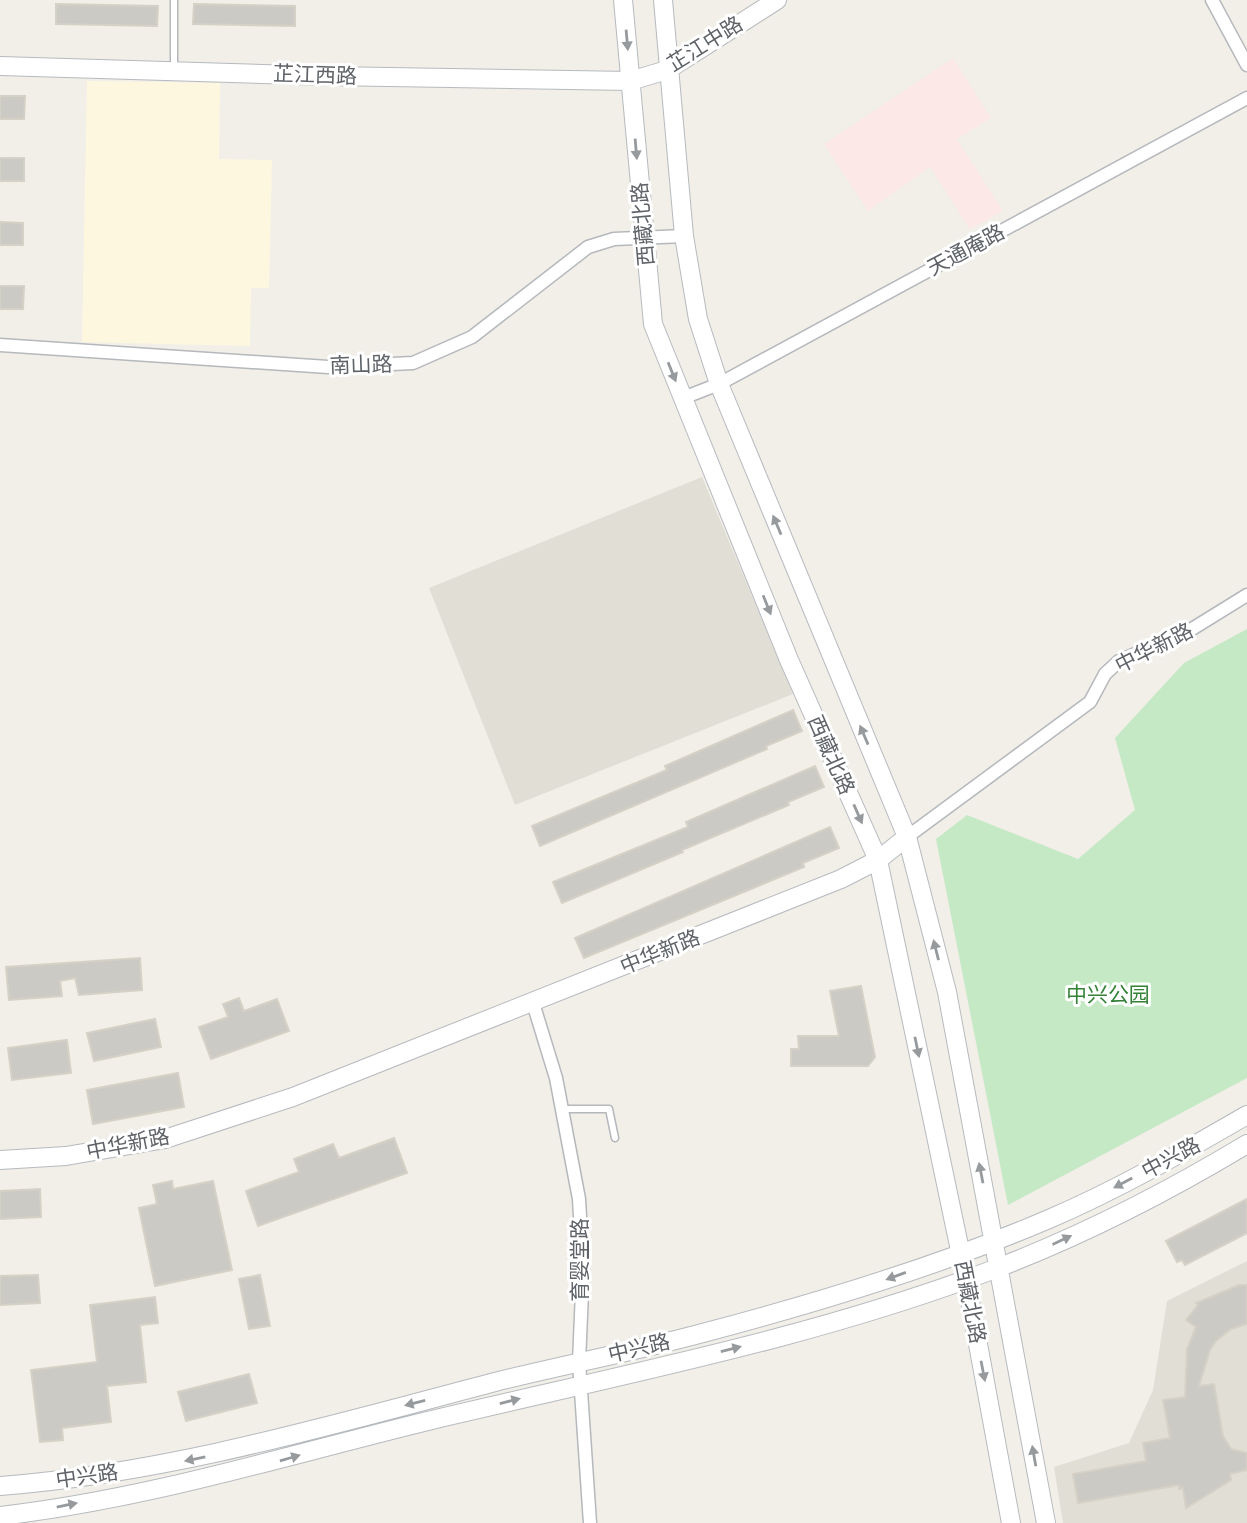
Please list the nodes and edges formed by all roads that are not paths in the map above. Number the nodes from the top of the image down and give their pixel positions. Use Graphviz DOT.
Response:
graph roads {
  1 [pos="174,0"];
  2 [pos="623,0"];
  3 [pos="663,0"];
  4 [pos="777,0"];
  5 [pos="1212,0"];
  6 [pos="1247,65"];
  7 [pos="0,66"];
  8 [pos="667,70"];
  9 [pos="174,71"];
  10 [pos="630,81"];
  11 [pos="1247,98"];
  12 [pos="684,236"];
  13 [pos="644,239"];
  14 [pos="0,345"];
  15 [pos="719,384"];
  16 [pos="683,398"];
  17 [pos="1247,595"];
  18 [pos="907,837"];
  19 [pos="878,860"];
  20 [pos="533,1003"];
  21 [pos="562,1109"];
  22 [pos="1247,1115"];
  23 [pos="615,1138"];
  24 [pos="1247,1144"];
  25 [pos="0,1160"];
  26 [pos="994,1240"];
  27 [pos="960,1253"];
  28 [pos="1000,1267"];
  29 [pos="965,1279"];
  30 [pos="579,1362"];
  31 [pos="581,1385"];
  32 [pos="0,1486"];
  33 [pos="0,1516"];
  34 [pos="590,1523"];
  35 [pos="1011,1523"];
  36 [pos="1046,1523"];
  1 -- 9 [label="lane"];
  2 -- 10 [label="main road, 西藏北路, one-way"];
  3 -- 8 [label="main road, 西藏北路"];
  4 -- 8 [label="main road, 芷江中路"];
  5 -- 6 [label="street"];
  7 -- 9 [label="main road, 芷江西路"];
  8 -- 10 [label="main road, 芷江中路"];
  8 -- 12 [label="main road, 西藏北路"];
  9 -- 10 [label="main road, 芷江西路"];
  10 -- 13 [label="main road, 西藏北路, one-way"];
  11 -- 15 [label="street, 天通庵路"];
  12 -- 13 [label="street, 南山路"];
  12 -- 15 [label="main road, 西藏北路"];
  13 -- 14 [label="street, 南山路"];
  13 -- 16 [label="main road, 西藏北路, one-way"];
  15 -- 16 [label="street, 天通庵路"];
  18 -- 15 [label="main road, 西藏北路, one-way"];
  16 -- 19 [label="main road, 西藏北路, one-way"];
  17 -- 18 [label="street, 中华新路"];
  18 -- 19 [label="main road, 中华新路"];
  26 -- 18 [label="main road, 西藏北路, one-way"];
  19 -- 20 [label="main road, 中华新路"];
  19 -- 27 [label="main road, 西藏北路, one-way"];
  20 -- 21 [label="street, 育婴堂路"];
  20 -- 25 [label="main road, 中华新路"];
  21 -- 23 [label="lane"];
  21 -- 30 [label="street, 育婴堂路"];
  22 -- 26 [label="main road, 中兴路, one-way"];
  28 -- 24 [label="main road, 中兴路, one-way"];
  26 -- 27 [label="main road, 中兴路"];
  26 -- 28 [label="main road, 西藏北路"];
  27 -- 29 [label="main road, 西藏北路"];
  27 -- 30 [label="main road, 中兴路, one-way"];
  28 -- 29 [label="main road, 中兴路"];
  36 -- 28 [label="main road, 西藏北路, one-way"];
  31 -- 29 [label="main road, 中兴路, one-way"];
  29 -- 35 [label="main road, 西藏北路, one-way"];
  30 -- 31 [label="street, 育婴堂路"];
  30 -- 32 [label="main road, 中兴路, one-way"];
  33 -- 31 [label="main road, 中兴路, one-way"];
  31 -- 34 [label="street, 育婴堂路"];
}
